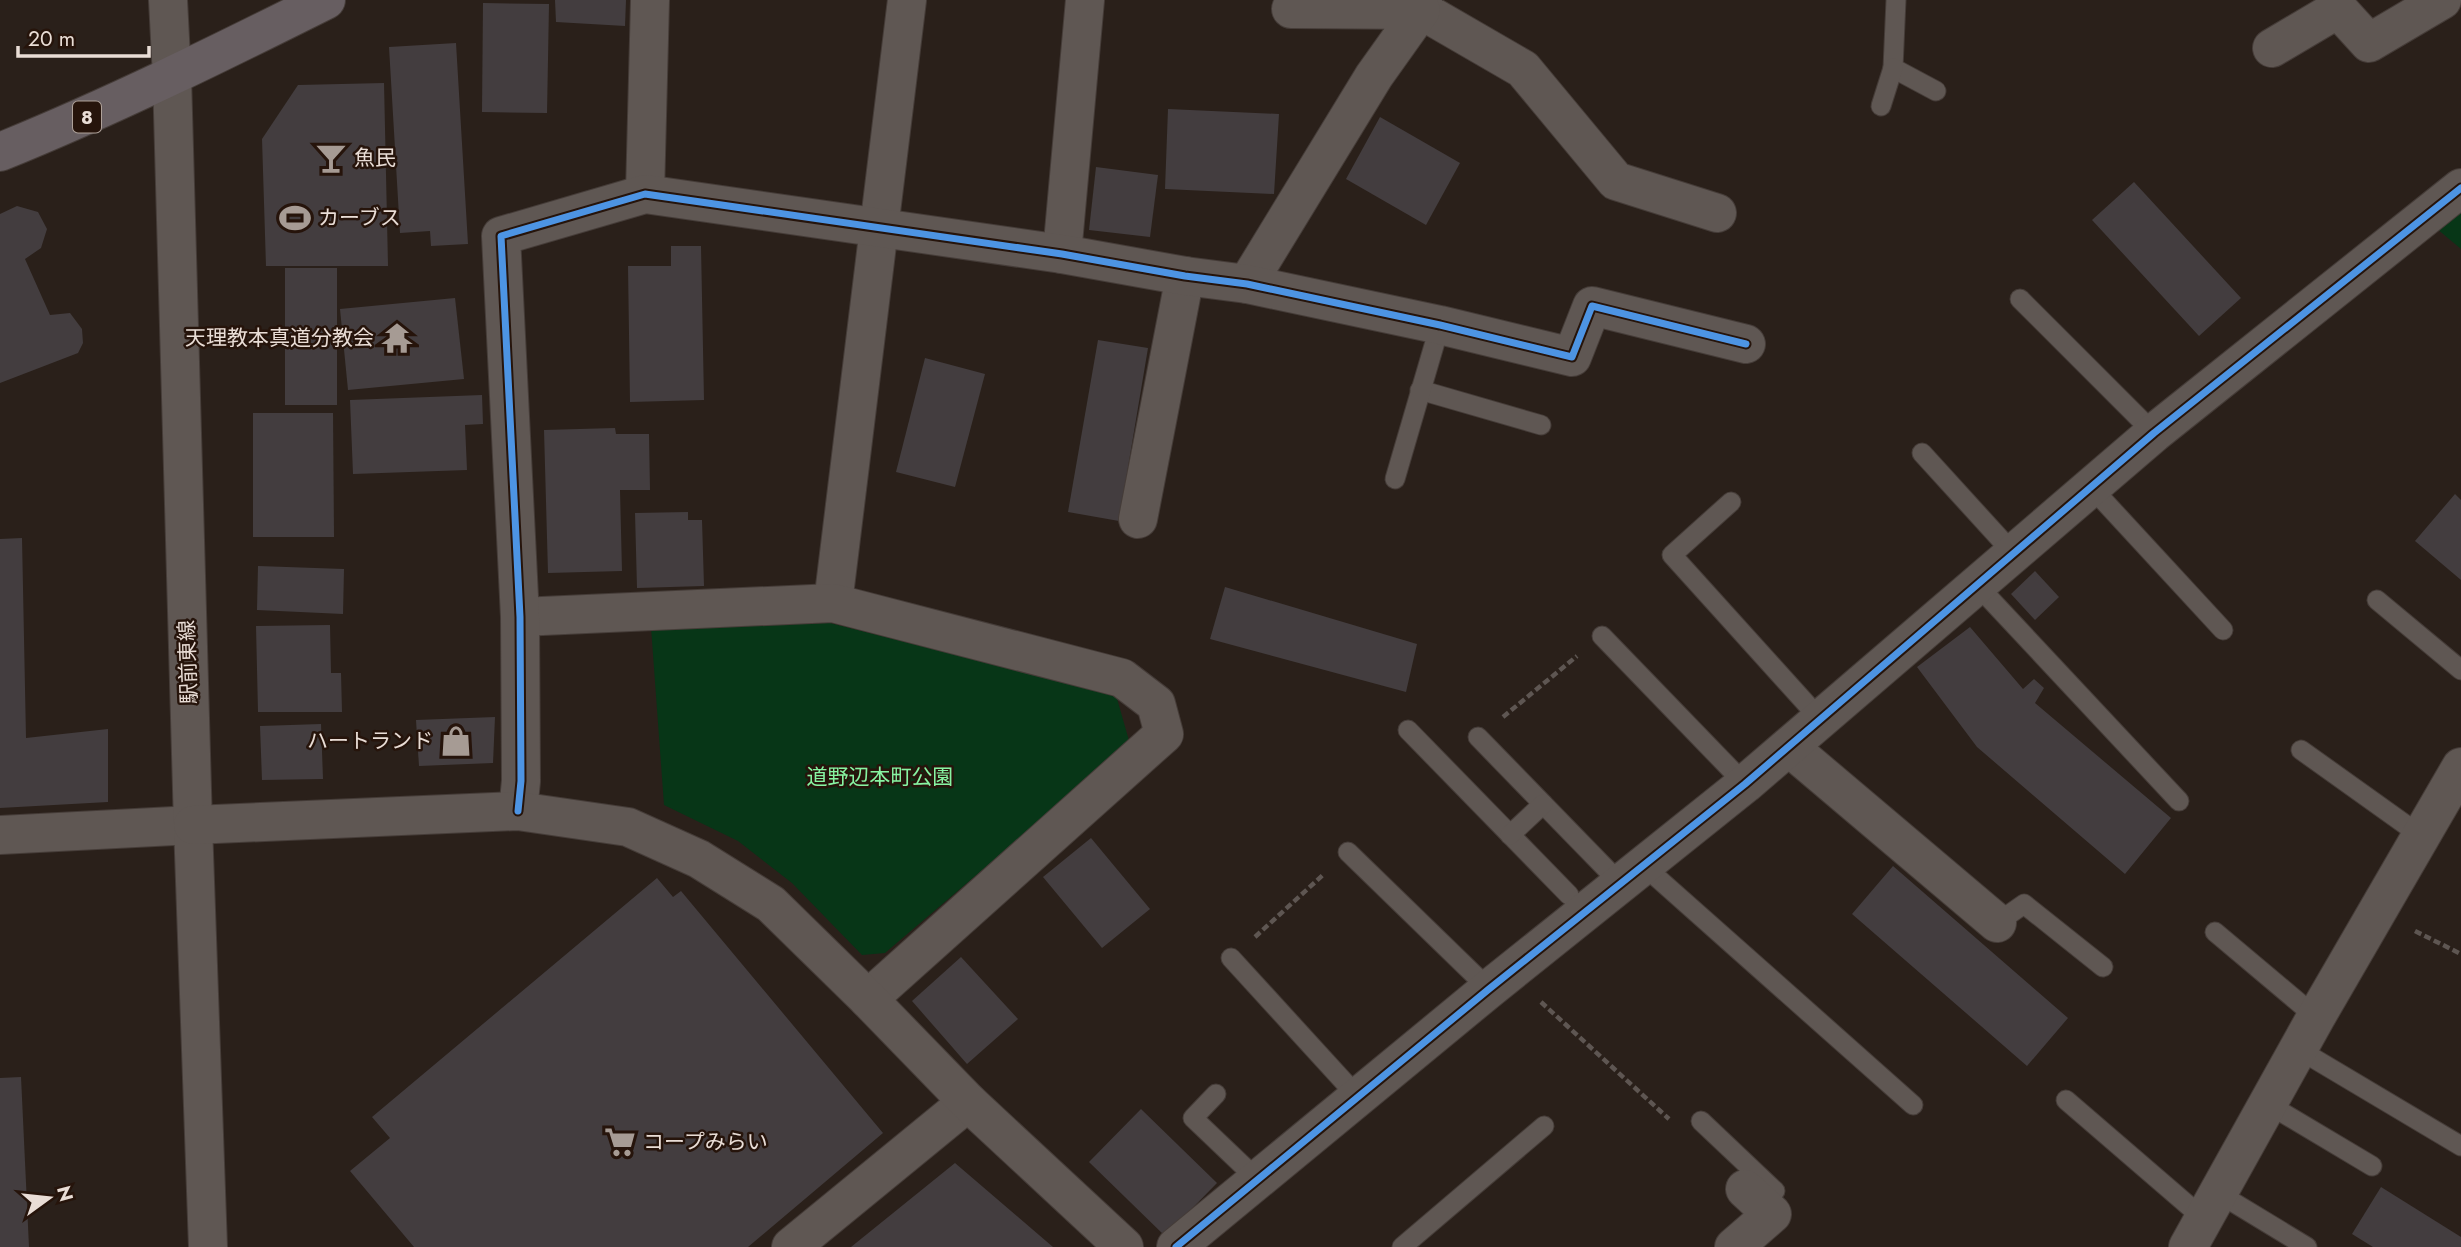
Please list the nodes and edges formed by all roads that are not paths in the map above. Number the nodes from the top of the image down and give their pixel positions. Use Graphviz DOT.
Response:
graph roads {
  1 [pos="168,0"];
  2 [pos="326,0"];
  3 [pos="650,0"];
  4 [pos="906,0"];
  5 [pos="1085,0"];
  6 [pos="1896,0"];
  7 [pos="2442,0"];
  8 [pos="1422,5"];
  9 [pos="1291,9"];
  10 [pos="2272,48"];
  11 [pos="1893,68"];
  12 [pos="173,77"];
  13 [pos="1936,91"];
  14 [pos="1881,106"];
  15 [pos="0,152"];
  16 [pos="2461,188"];
  17 [pos="646,194"];
  18 [pos="1717,213"];
  19 [pos="879,229"];
  20 [pos="1062,254"];
  21 [pos="1185,276"];
  22 [pos="1247,284"];
  23 [pos="2020,299"];
  24 [pos="1440,325"];
  25 [pos="1746,344"];
  26 [pos="1420,390"];
  27 [pos="1541,425"];
  28 [pos="2154,433"];
  29 [pos="1922,453"];
  30 [pos="1395,479"];
  31 [pos="2091,487"];
  32 [pos="1731,502"];
  33 [pos="1138,519"];
  34 [pos="2014,554"];
  35 [pos="1978,585"];
  36 [pos="2377,600"];
  37 [pos="832,603"];
  38 [pos="520,617"];
  39 [pos="2223,630"];
  40 [pos="1602,636"];
  41 [pos="2461,670"];
  42 [pos="1821,720"];
  43 [pos="1408,730"];
  44 [pos="1478,737"];
  45 [pos="1790,747"];
  46 [pos="2301,750"];
  47 [pos="2461,767"];
  48 [pos="1745,785"];
  49 [pos="2179,802"];
  50 [pos="1543,804"];
  51 [pos="518,811"];
  52 [pos="193,825"];
  53 [pos="0,835"];
  54 [pos="1510,835"];
  55 [pos="2420,835"];
  56 [pos="1348,852"];
  57 [pos="1632,875"];
  58 [pos="1569,895"];
  59 [pos="1997,923"];
  60 [pos="2215,932"];
  61 [pos="1231,958"];
  62 [pos="2103,967"];
  63 [pos="1499,981"];
  64 [pos="868,999"];
  65 [pos="2307,1033"];
  66 [pos="1216,1094"];
  67 [pos="1358,1097"];
  68 [pos="2066,1100"];
  69 [pos="968,1102"];
  70 [pos="2268,1104"];
  71 [pos="1913,1105"];
  72 [pos="1701,1121"];
  73 [pos="1544,1126"];
  74 [pos="2461,1146"];
  75 [pos="2372,1166"];
  76 [pos="1258,1180"];
  77 [pos="1760,1186"];
  78 [pos="2203,1220"];
  79 [pos="208,1247"];
  80 [pos="791,1247"];
  81 [pos="1124,1247"];
  82 [pos="1176,1247"];
  83 [pos="1402,1247"];
  84 [pos="1734,1247"];
  85 [pos="2307,1247"];
  1 -- 12 [label="street, 駅前東線"];
  2 -- 12 [label="main road, 8"];
  3 -- 17 [label="street"];
  4 -- 19 [label="street"];
  5 -- 20 [label="street"];
  6 -- 11 [label="lane"];
  7 -- 10 [label="street"];
  8 -- 9 [label="street"];
  8 -- 18 [label="street"];
  8 -- 22 [label="street"];
  11 -- 13 [label="lane"];
  11 -- 14 [label="lane"];
  12 -- 15 [label="main road, 8"];
  12 -- 52 [label="street, 駅前東線"];
  16 -- 28 [label="street"];
  17 -- 19 [label="street"];
  17 -- 38 [label="street"];
  19 -- 20 [label="street"];
  19 -- 37 [label="street"];
  20 -- 21 [label="street"];
  21 -- 22 [label="street"];
  21 -- 33 [label="street"];
  22 -- 24 [label="street"];
  23 -- 28 [label="lane"];
  24 -- 25 [label="street"];
  24 -- 26 [label="lane"];
  26 -- 27 [label="lane"];
  26 -- 30 [label="lane"];
  28 -- 31 [label="street"];
  29 -- 34 [label="lane"];
  31 -- 34 [label="street"];
  31 -- 39 [label="lane"];
  32 -- 42 [label="lane"];
  34 -- 35 [label="street"];
  35 -- 42 [label="street"];
  35 -- 49 [label="lane"];
  36 -- 41 [label="lane"];
  37 -- 38 [label="street"];
  37 -- 64 [label="street"];
  38 -- 51 [label="street"];
  40 -- 48 [label="lane"];
  42 -- 45 [label="street"];
  43 -- 54 [label="lane"];
  44 -- 50 [label="lane"];
  45 -- 48 [label="street"];
  45 -- 59 [label="street"];
  46 -- 55 [label="lane"];
  47 -- 55 [label="street"];
  48 -- 57 [label="street"];
  50 -- 54 [label="lane"];
  50 -- 57 [label="lane"];
  51 -- 52 [label="street"];
  51 -- 64 [label="street"];
  52 -- 53 [label="street"];
  52 -- 79 [label="street, 駅前東線"];
  54 -- 58 [label="lane"];
  55 -- 65 [label="street"];
  56 -- 63 [label="lane"];
  57 -- 63 [label="street"];
  57 -- 71 [label="lane"];
  59 -- 62 [label="lane"];
  60 -- 65 [label="lane"];
  61 -- 67 [label="lane"];
  63 -- 67 [label="street"];
  64 -- 69 [label="street"];
  65 -- 70 [label="street"];
  65 -- 74 [label="lane"];
  66 -- 76 [label="lane"];
  67 -- 76 [label="street"];
  68 -- 78 [label="lane"];
  69 -- 80 [label="street"];
  69 -- 81 [label="street"];
  70 -- 75 [label="lane"];
  70 -- 78 [label="street"];
  72 -- 77 [label="lane"];
  73 -- 83 [label="lane"];
  76 -- 82 [label="street"];
  77 -- 84 [label="street"];
  78 -- 85 [label="lane"];
}
